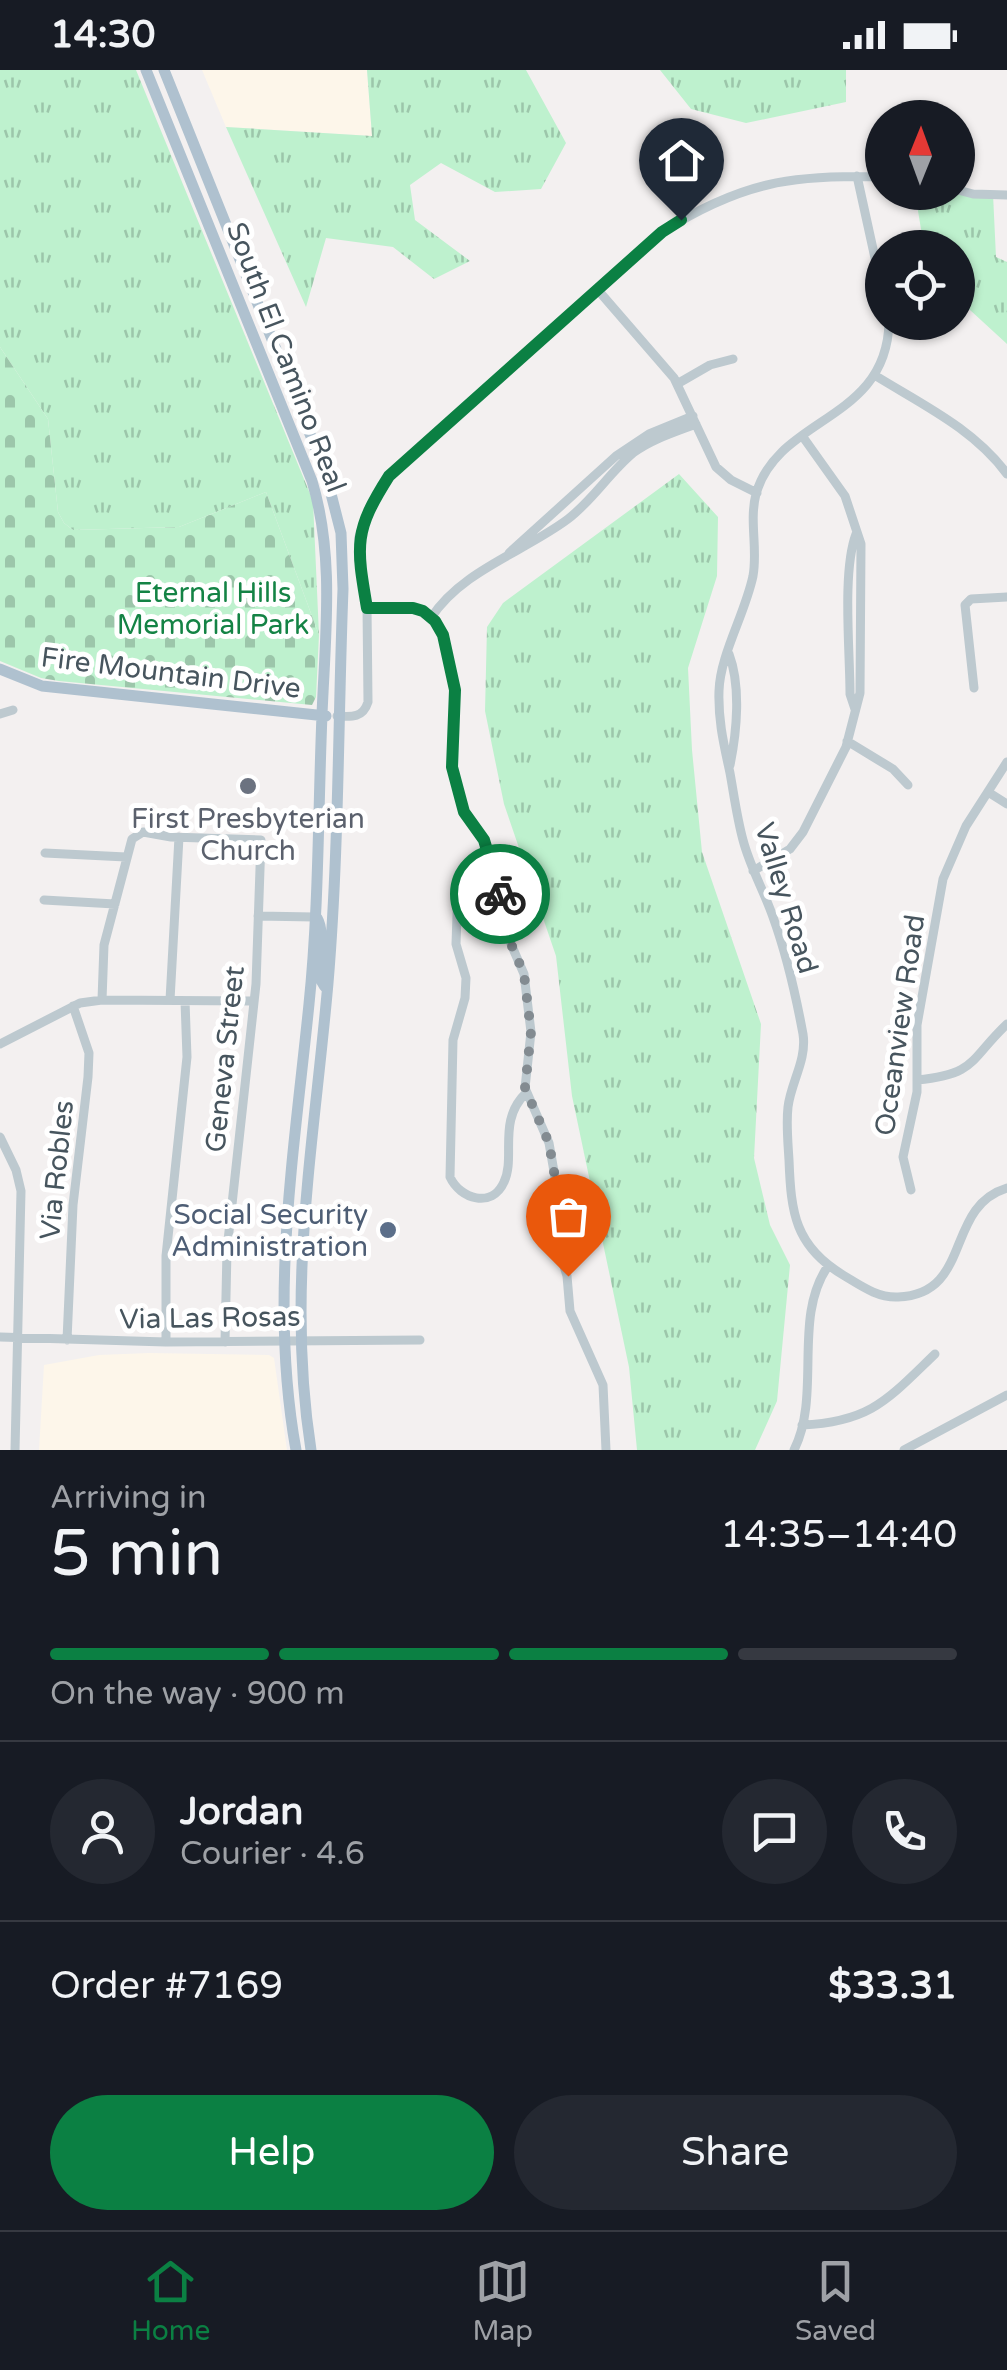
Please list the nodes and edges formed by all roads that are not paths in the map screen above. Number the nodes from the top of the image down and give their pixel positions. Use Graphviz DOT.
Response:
graph roads {
  1 [pos="146,70"];
  2 [pos="164,70"];
  3 [pos="857,176"];
  4 [pos="865,176"];
  5 [pos="975,194"];
  6 [pos="1007,195"];
  7 [pos="869,230"];
  8 [pos="598,290"];
  9 [pos="889,340"];
  10 [pos="733,359"];
  11 [pos="876,376"];
  12 [pos="678,384"];
  13 [pos="695,420"];
  14 [pos="802,437"];
  15 [pos="1007,474"];
  16 [pos="756,493"];
  17 [pos="1007,597"];
  18 [pos="367,608"];
  19 [pos="431,618"];
  20 [pos="729,654"];
  21 [pos="0,669"];
  22 [pos="974,688"];
  23 [pos="13,710"];
  24 [pos="0,714"];
  25 [pos="322,716"];
  26 [pos="337,716"];
  27 [pos="848,741"];
  28 [pos="1007,762"];
  29 [pos="729,768"];
  30 [pos="908,785"];
  31 [pos="988,792"];
  32 [pos="1007,804"];
  33 [pos="179,837"];
  34 [pos="45,853"];
  35 [pos="127,853"];
  36 [pos="489,860"];
  37 [pos="753,872"];
  38 [pos="44,900"];
  39 [pos="114,904"];
  40 [pos="258,916"];
  41 [pos="314,917"];
  42 [pos="327,990"];
  43 [pos="102,1000"];
  44 [pos="170,1000"];
  45 [pos="185,1001"];
  46 [pos="253,1001"];
  47 [pos="74,1006"];
  48 [pos="1007,1024"];
  49 [pos="0,1044"];
  50 [pos="918,1080"];
  51 [pos="526,1093"];
  52 [pos="0,1137"];
  53 [pos="1007,1188"];
  54 [pos="911,1190"];
  55 [pos="828,1266"];
  56 [pos="0,1337"];
  57 [pos="17,1339"];
  58 [pos="299,1339"];
  59 [pos="67,1340"];
  60 [pos="283,1340"];
  61 [pos="420,1340"];
  62 [pos="166,1342"];
  63 [pos="225,1342"];
  64 [pos="935,1354"];
  65 [pos="1007,1394"];
  66 [pos="802,1425"];
  67 [pos="15,1450"];
  68 [pos="296,1450"];
  69 [pos="311,1450"];
  70 [pos="606,1450"];
  71 [pos="794,1450"];
  72 [pos="904,1450"];
  1 -- 25 [label="main road, South El Camino Real"];
  2 -- 26 [label="main road, South El Camino Real"];
  3 -- 4 [label="street"];
  3 -- 7 [label="street"];
  3 -- 8 [label="street"];
  5 -- 6 [label="street"];
  8 -- 12 [label="street"];
  8 -- 18 [label="street"];
  9 -- 11 [label="street"];
  10 -- 12 [label="street"];
  11 -- 14 [label="street"];
  11 -- 15 [label="street"];
  12 -- 13 [label="street"];
  13 -- 16 [label="street"];
  13 -- 19 [label="street"];
  14 -- 16 [label="street"];
  14 -- 27 [label="street"];
  16 -- 20 [label="street, Valley Road"];
  17 -- 22 [label="street"];
  18 -- 19 [label="street"];
  18 -- 26 [label="street"];
  19 -- 36 [label="street"];
  20 -- 29 [label="street, Valley Road"];
  20 -- 29 [label="street, Valley Road"];
  21 -- 25 [label="main road, Fire Mountain Drive"];
  23 -- 24 [label="street"];
  25 -- 26 [label="main road, Fire Mountain Drive"];
  25 -- 41 [label="main road, South El Camino Real"];
  26 -- 42 [label="main road, South El Camino Real"];
  27 -- 30 [label="street"];
  27 -- 37 [label="street"];
  28 -- 31 [label="street, Oceanview Road"];
  29 -- 37 [label="street, Valley Road"];
  31 -- 32 [label="street"];
  31 -- 50 [label="street, Oceanview Road"];
  33 -- 35 [label="street"];
  33 -- 40 [label="street, Geneva Street"];
  33 -- 44 [label="street"];
  34 -- 35 [label="street"];
  35 -- 39 [label="street"];
  36 -- 51 [label="street"];
  36 -- 51 [label="street"];
  37 -- 55 [label="street, Valley Road"];
  38 -- 39 [label="street"];
  39 -- 43 [label="street"];
  40 -- 41 [label="street"];
  40 -- 46 [label="street, Geneva Street"];
  41 -- 42 [label="main road"];
  41 -- 60 [label="main road, South El Camino Real"];
  42 -- 58 [label="main road, South El Camino Real"];
  43 -- 44 [label="street"];
  43 -- 47 [label="street"];
  44 -- 45 [label="street"];
  45 -- 46 [label="street"];
  45 -- 62 [label="street"];
  46 -- 63 [label="street, Geneva Street"];
  47 -- 49 [label="street"];
  47 -- 59 [label="street, Via Robles"];
  48 -- 50 [label="street"];
  50 -- 54 [label="street, Oceanview Road"];
  51 -- 70 [label="street"];
  52 -- 57 [label="street"];
  53 -- 55 [label="street"];
  55 -- 66 [label="street"];
  56 -- 57 [label="street, Via Las Rosas"];
  57 -- 59 [label="street, Via Las Rosas"];
  57 -- 67 [label="street"];
  58 -- 60 [label="street, Via Las Rosas"];
  58 -- 61 [label="street, Via Las Rosas"];
  58 -- 69 [label="main road, South El Camino Real"];
  59 -- 62 [label="street, Via Las Rosas"];
  60 -- 63 [label="street, Via Las Rosas"];
  60 -- 68 [label="main road, South El Camino Real"];
  62 -- 63 [label="street, Via Las Rosas"];
  64 -- 66 [label="street"];
  65 -- 72 [label="street"];
  66 -- 71 [label="street"];
}
